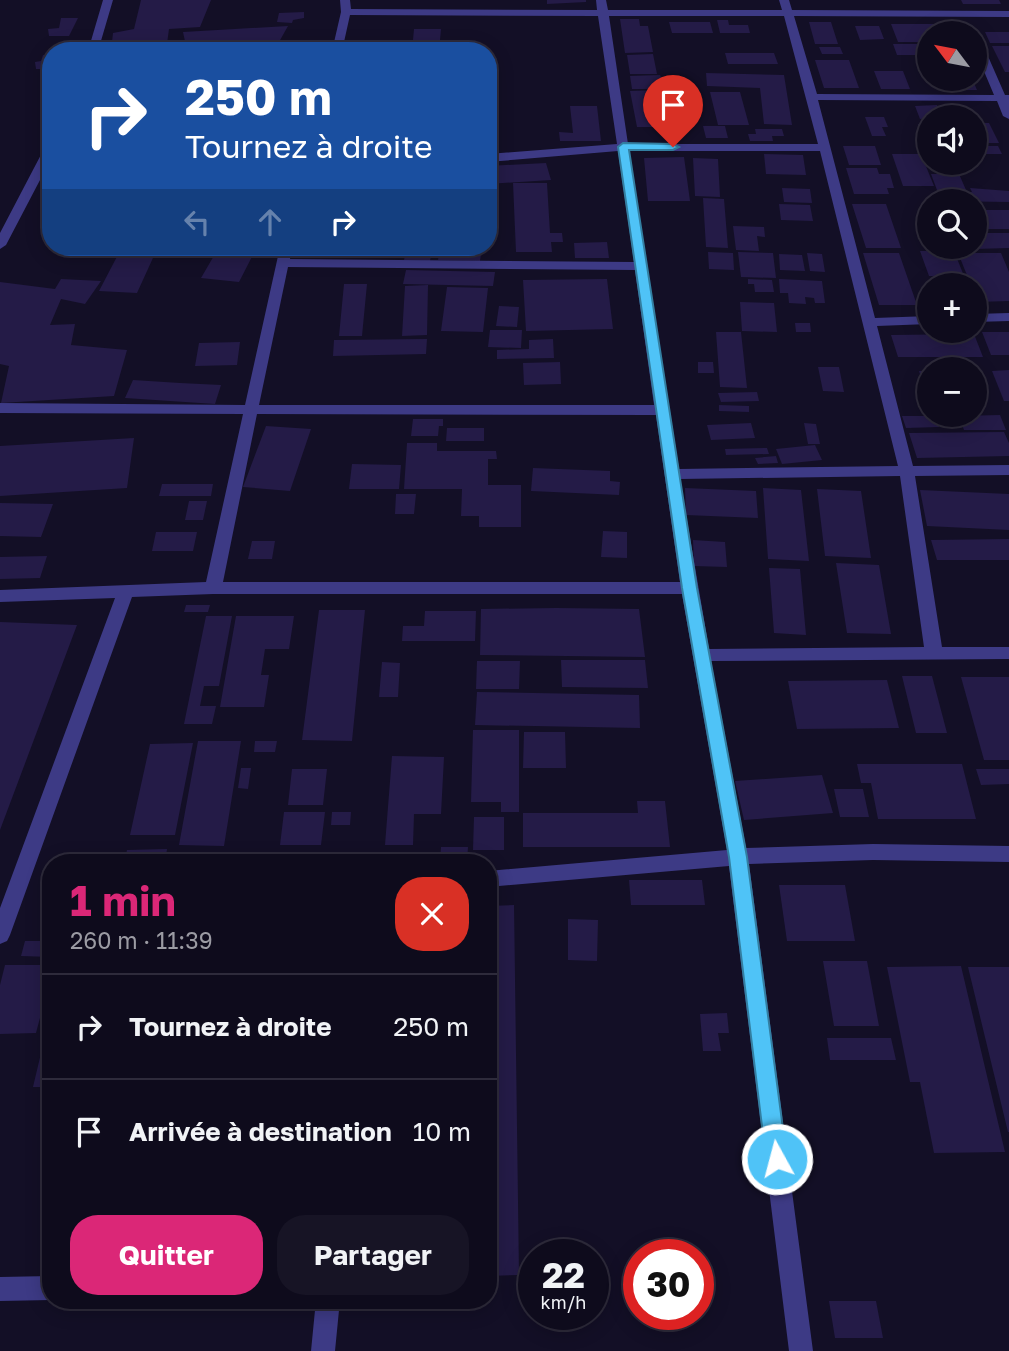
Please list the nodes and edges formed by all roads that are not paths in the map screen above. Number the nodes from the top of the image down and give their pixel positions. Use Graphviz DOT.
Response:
graph roads {
  1 [pos="108,0"];
  2 [pos="345,0"];
  3 [pos="956,0"];
  4 [pos="602,6"];
  5 [pos="786,6"];
  6 [pos="346,12"];
  7 [pos="964,14"];
  8 [pos="1009,14"];
  9 [pos="967,21"];
  10 [pos="96,42"];
  11 [pos="339,42"];
  12 [pos="987,62"];
  13 [pos="812,97"];
  14 [pos="1005,98"];
  15 [pos="1009,116"];
  16 [pos="623,147"];
  17 [pos="825,148"];
  18 [pos="497,157"];
  19 [pos="42,164"];
  20 [pos="0,245"];
  21 [pos="284,256"];
  22 [pos="282,263"];
  23 [pos="640,266"];
  24 [pos="1009,317"];
  25 [pos="987,318"];
  26 [pos="917,320"];
  27 [pos="869,322"];
  28 [pos="0,408"];
  29 [pos="662,410"];
  30 [pos="252,411"];
  31 [pos="1009,470"];
  32 [pos="907,472"];
  33 [pos="672,474"];
  34 [pos="213,588"];
  35 [pos="689,588"];
  36 [pos="126,591"];
  37 [pos="0,596"];
  38 [pos="1009,653"];
  39 [pos="934,654"];
  40 [pos="703,655"];
  41 [pos="1009,854"];
  42 [pos="738,857"];
  43 [pos="497,879"];
  44 [pos="0,936"];
  45 [pos="42,1288"];
  46 [pos="0,1289"];
  47 [pos="327,1309"];
  48 [pos="323,1351"];
  49 [pos="801,1351"];
  1 -- 10 [label="street"];
  2 -- 6 [label="street"];
  3 -- 7 [label="street"];
  4 -- 5 [label="street"];
  4 -- 6 [label="street"];
  4 -- 16 [label="street"];
  5 -- 7 [label="street"];
  5 -- 13 [label="street"];
  6 -- 11 [label="street"];
  7 -- 8 [label="street"];
  7 -- 9 [label="street"];
  12 -- 14 [label="street"];
  13 -- 14 [label="street"];
  13 -- 17 [label="street"];
  14 -- 15 [label="street"];
  16 -- 17 [label="street"];
  16 -- 18 [label="street"];
  16 -- 23 [label="street"];
  17 -- 27 [label="street"];
  19 -- 20 [label="street"];
  21 -- 22 [label="street"];
  22 -- 23 [label="street"];
  22 -- 30 [label="street"];
  23 -- 29 [label="street"];
  24 -- 25 [label="street"];
  26 -- 27 [label="street"];
  27 -- 32 [label="street"];
  28 -- 30 [label="street"];
  29 -- 30 [label="street"];
  29 -- 33 [label="street"];
  30 -- 34 [label="street"];
  31 -- 32 [label="street"];
  32 -- 33 [label="street"];
  32 -- 39 [label="street"];
  33 -- 35 [label="street"];
  34 -- 35 [label="street"];
  34 -- 36 [label="street"];
  35 -- 40 [label="street"];
  36 -- 37 [label="street"];
  36 -- 44 [label="street"];
  38 -- 39 [label="street"];
  39 -- 40 [label="street"];
  40 -- 42 [label="street"];
  41 -- 42 [label="street"];
  42 -- 43 [label="street"];
  42 -- 49 [label="street"];
  45 -- 46 [label="street"];
  47 -- 48 [label="street"];
}
